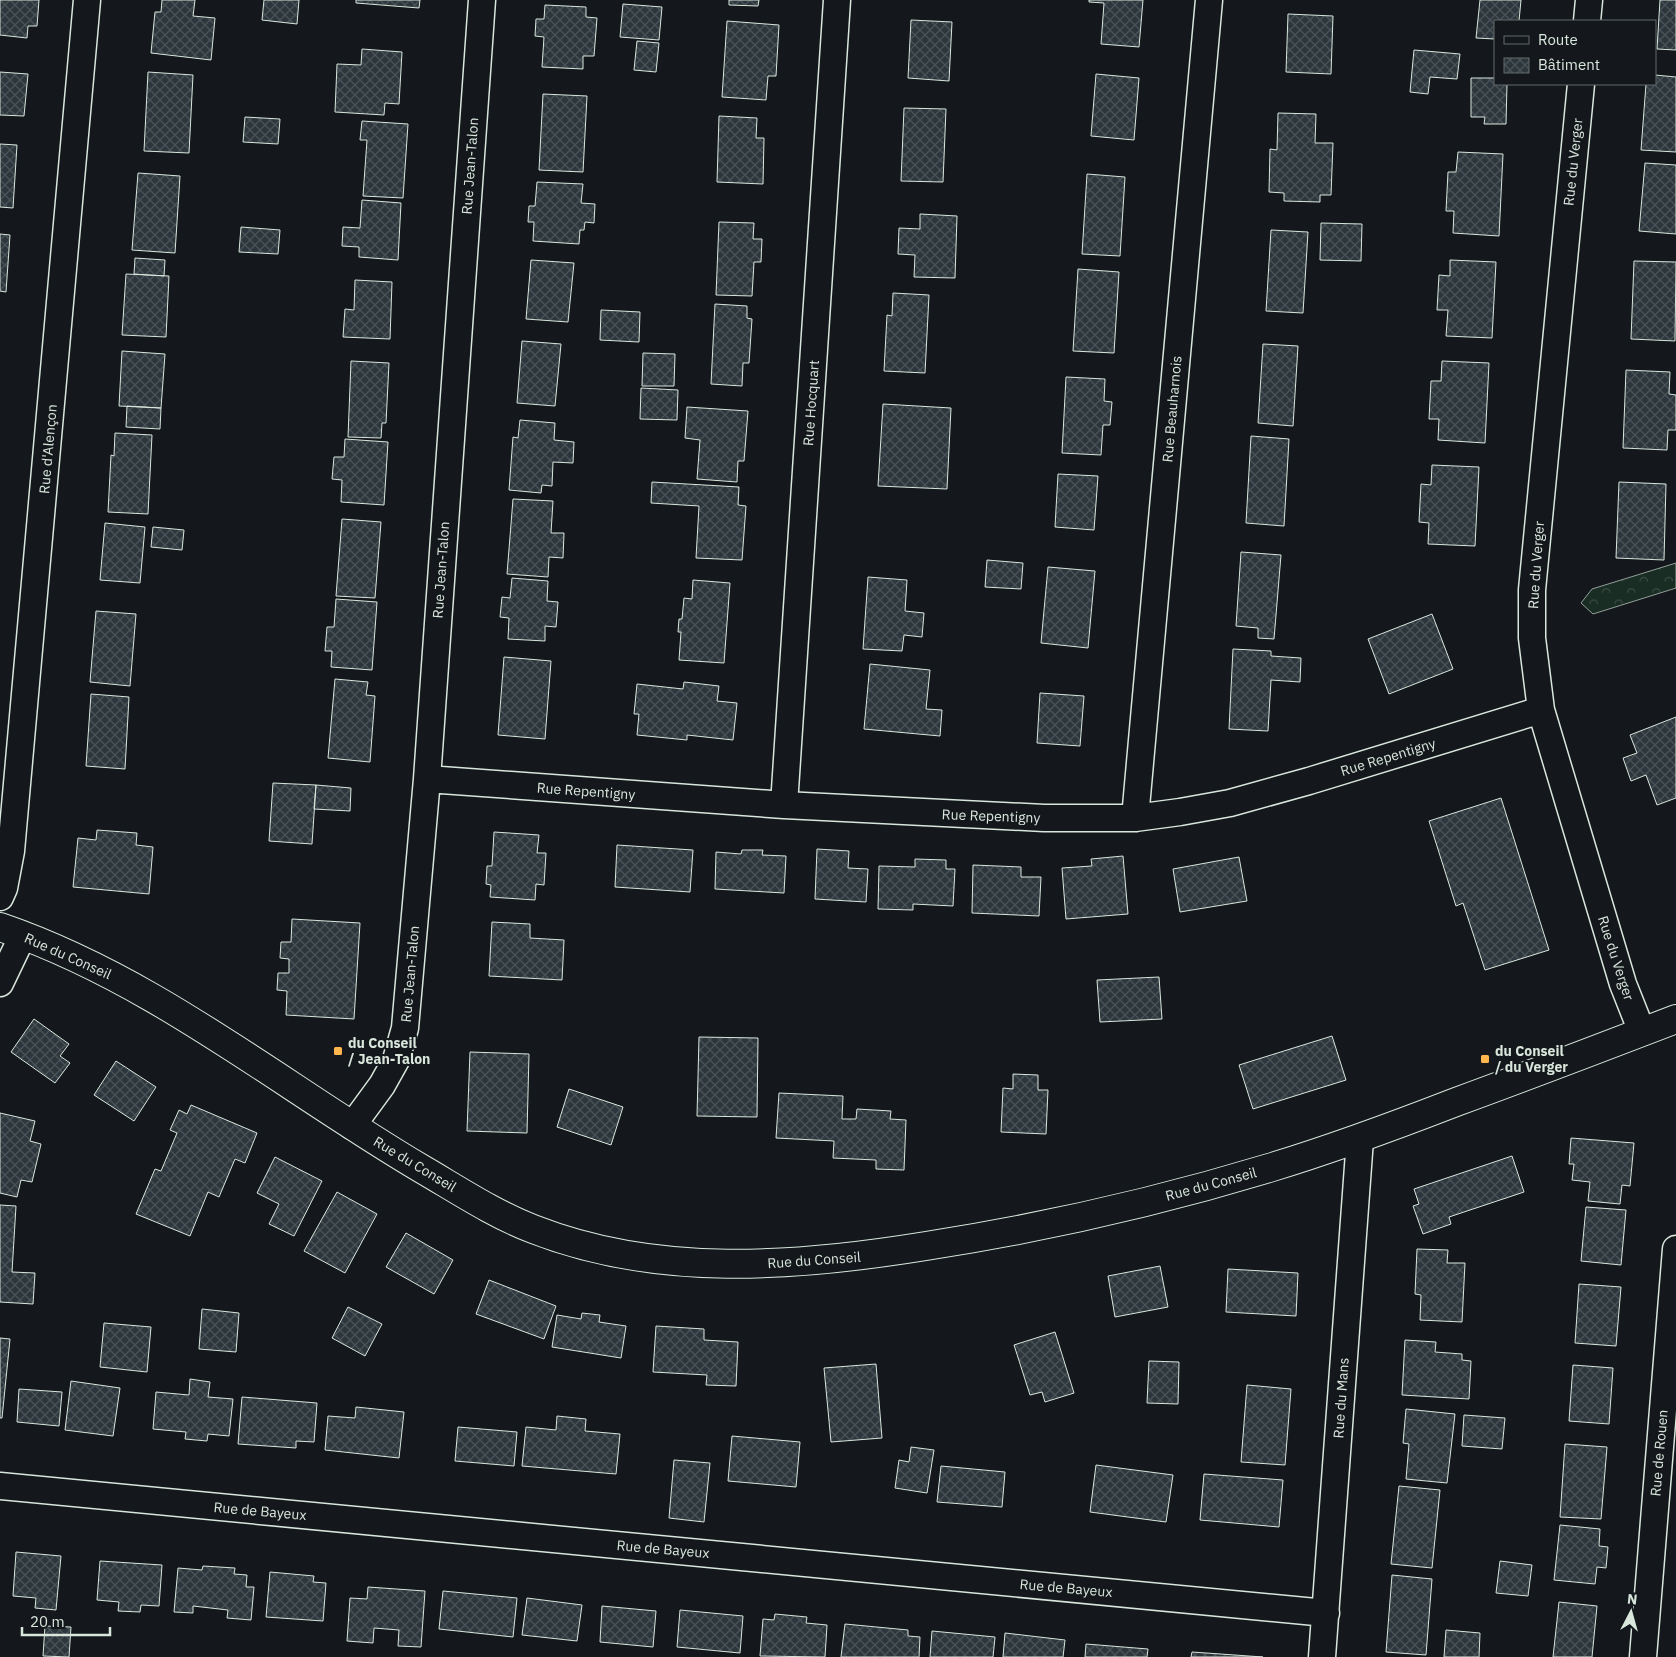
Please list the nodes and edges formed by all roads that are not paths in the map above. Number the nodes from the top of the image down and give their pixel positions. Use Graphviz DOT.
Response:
graph roads {
  1 [pos="87,0"];
  2 [pos="482,0"];
  3 [pos="838,0"];
  4 [pos="1209,0"];
  5 [pos="1589,0"];
  6 [pos="1587,20"];
  7 [pos="1581,85"];
  8 [pos="1541,710"];
  9 [pos="427,779"];
  10 [pos="784,805"];
  11 [pos="1135,818"];
  12 [pos="0,897"];
  13 [pos="12,931"];
  14 [pos="0,983"];
  15 [pos="1676,1019"];
  16 [pos="1642,1032"];
  17 [pos="352,1126"];
  18 [pos="1360,1139"];
  19 [pos="1676,1249"];
  20 [pos="0,1486"];
  21 [pos="1326,1613"];
  22 [pos="1322,1657"];
  23 [pos="1643,1657"];
  1 -- 12 [label="street, Rue d'Alençon"];
  2 -- 9 [label="street, Rue Jean-Talon"];
  3 -- 10 [label="street, Rue Hocquart"];
  4 -- 11 [label="street, Rue Beauharnois"];
  5 -- 6 [label="street"];
  7 -- 8 [label="street, Rue du Verger"];
  8 -- 11 [label="street, Rue Repentigny"];
  8 -- 16 [label="street, Rue du Verger"];
  9 -- 10 [label="street, Rue Repentigny"];
  9 -- 17 [label="street, Rue Jean-Talon"];
  10 -- 11 [label="street, Rue Repentigny"];
  13 -- 14 [label="street"];
  13 -- 17 [label="street, Rue du Conseil"];
  15 -- 16 [label="street, Rue du Conseil"];
  16 -- 18 [label="street, Rue du Conseil"];
  17 -- 18 [label="street, Rue du Conseil"];
  18 -- 21 [label="street, Rue du Mans"];
  19 -- 23 [label="street, Rue de Rouen"];
  20 -- 21 [label="street, Rue de Bayeux"];
  21 -- 22 [label="street, Rue du Mans"];
}
